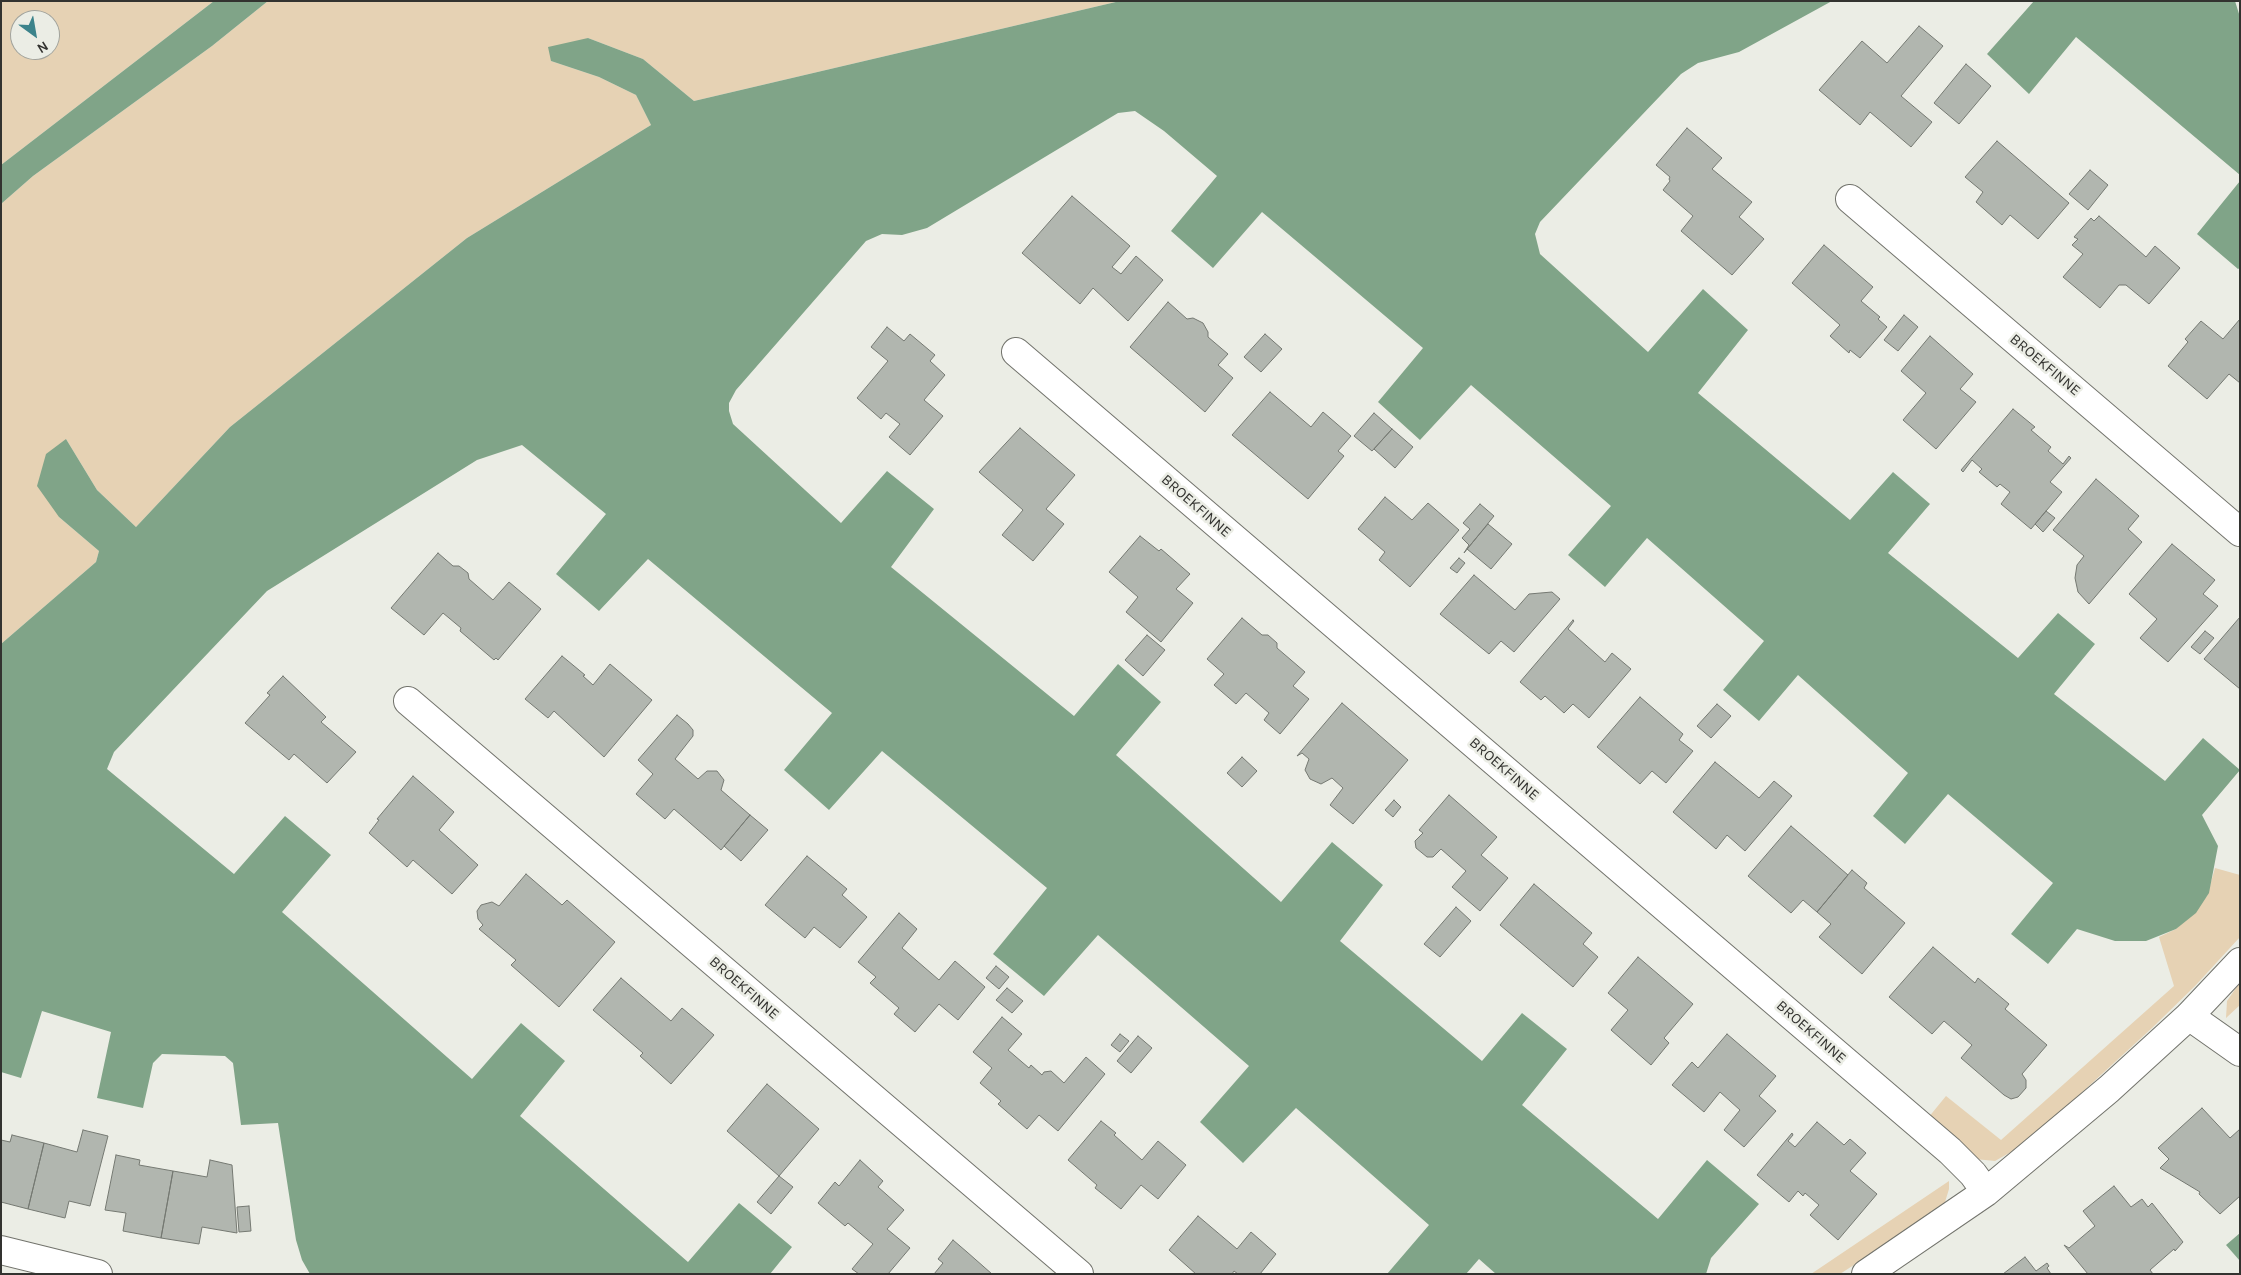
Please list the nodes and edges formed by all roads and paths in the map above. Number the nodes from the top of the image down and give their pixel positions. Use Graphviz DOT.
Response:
graph roads {
  1 [pos="1850,199"];
  2 [pos="1016,352"];
  3 [pos="2240,532"];
  4 [pos="408,701"];
  5 [pos="2240,962"];
  6 [pos="2189,1016"];
  7 [pos="2240,1052"];
  8 [pos="1986,1192"];
  9 [pos="1,1250"];
  10 [pos="98,1274"];
  11 [pos="1079,1274"];
  12 [pos="1866,1274"];
  1 -- 3 [label="street, BROEKFINNE"];
  2 -- 8 [label="street, BROEKFINNE"];
  4 -- 11 [label="street, BROEKFINNE"];
  5 -- 6 [label="street"];
  6 -- 7 [label="street"];
  6 -- 8 [label="street"];
  8 -- 12 [label="street"];
  9 -- 10 [label="street"];
}
